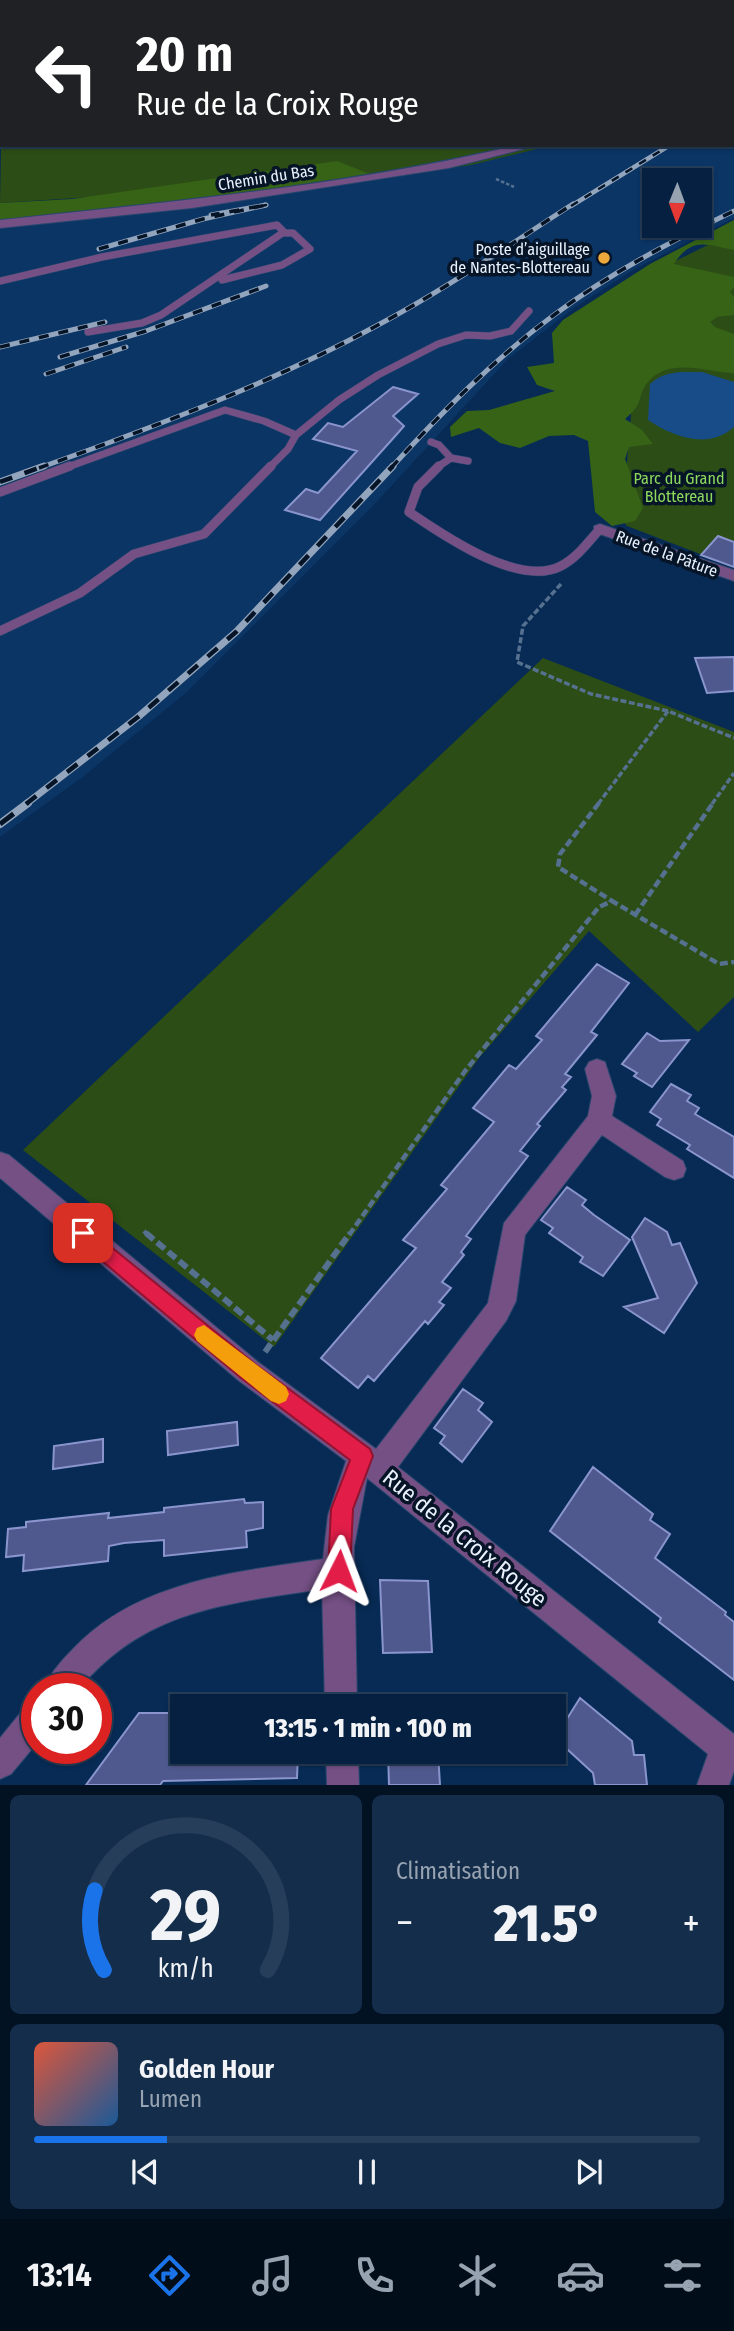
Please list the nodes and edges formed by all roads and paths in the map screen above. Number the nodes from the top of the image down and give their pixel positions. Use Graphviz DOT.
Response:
graph roads {
  1 [pos="526,147"];
  2 [pos="496,179"];
  3 [pos="514,187"];
  4 [pos="0,224"];
  5 [pos="284,233"];
  6 [pos="0,281"];
  7 [pos="212,282"];
  8 [pos="529,311"];
  9 [pos="88,332"];
  10 [pos="296,435"];
  11 [pos="431,442"];
  12 [pos="451,458"];
  13 [pos="468,461"];
  14 [pos="0,492"];
  15 [pos="600,529"];
  16 [pos="556,568"];
  17 [pos="734,576"];
  18 [pos="0,631"];
  19 [pos="668,711"];
  20 [pos="734,737"];
  21 [pos="734,773"];
  22 [pos="612,901"];
  23 [pos="635,915"];
  24 [pos="734,962"];
  25 [pos="597,1069"];
  26 [pos="599,1120"];
  27 [pos="0,1163"];
  28 [pos="674,1169"];
  29 [pos="144,1231"];
  30 [pos="273,1340"];
  31 [pos="248,1371"];
  32 [pos="370,1463"];
  33 [pos="339,1571"];
  34 [pos="74,1673"];
  35 [pos="341,1694"];
  36 [pos="21,1737"];
  37 [pos="730,1751"];
  38 [pos="0,1763"];
  39 [pos="342,1764"];
  40 [pos="342,1785"];
  41 [pos="713,1785"];
  1 -- 4 [label="street, Chemin du Bas"];
  2 -- 3 [label="path"];
  5 -- 6 [label="lane"];
  5 -- 7 [label="lane"];
  5 -- 7 [label="lane"];
  7 -- 9 [label="lane"];
  8 -- 10 [label="lane"];
  10 -- 14 [label="lane"];
  10 -- 18 [label="lane"];
  11 -- 12 [label="lane"];
  12 -- 13 [label="lane"];
  12 -- 16 [label="lane"];
  15 -- 16 [label="lane"];
  15 -- 17 [label="street, Rue de la Pâture"];
  16 -- 19 [label="path"];
  19 -- 20 [label="path"];
  19 -- 22 [label="path"];
  21 -- 23 [label="path"];
  22 -- 23 [label="path"];
  22 -- 30 [label="path"];
  23 -- 24 [label="path"];
  25 -- 26 [label="street"];
  26 -- 28 [label="street"];
  26 -- 32 [label="street"];
  27 -- 31 [label="street, Rue de la Croix Rouge"];
  29 -- 30 [label="path"];
  30 -- 31 [label="path"];
  31 -- 32 [label="street, Rue de la Croix Rouge"];
  32 -- 33 [label="street"];
  32 -- 37 [label="street, Rue de la Croix Rouge"];
  33 -- 34 [label="street"];
  33 -- 35 [label="street"];
  36 -- 38 [label="street"];
  37 -- 41 [label="street"];
  39 -- 40 [label="street"];
}
